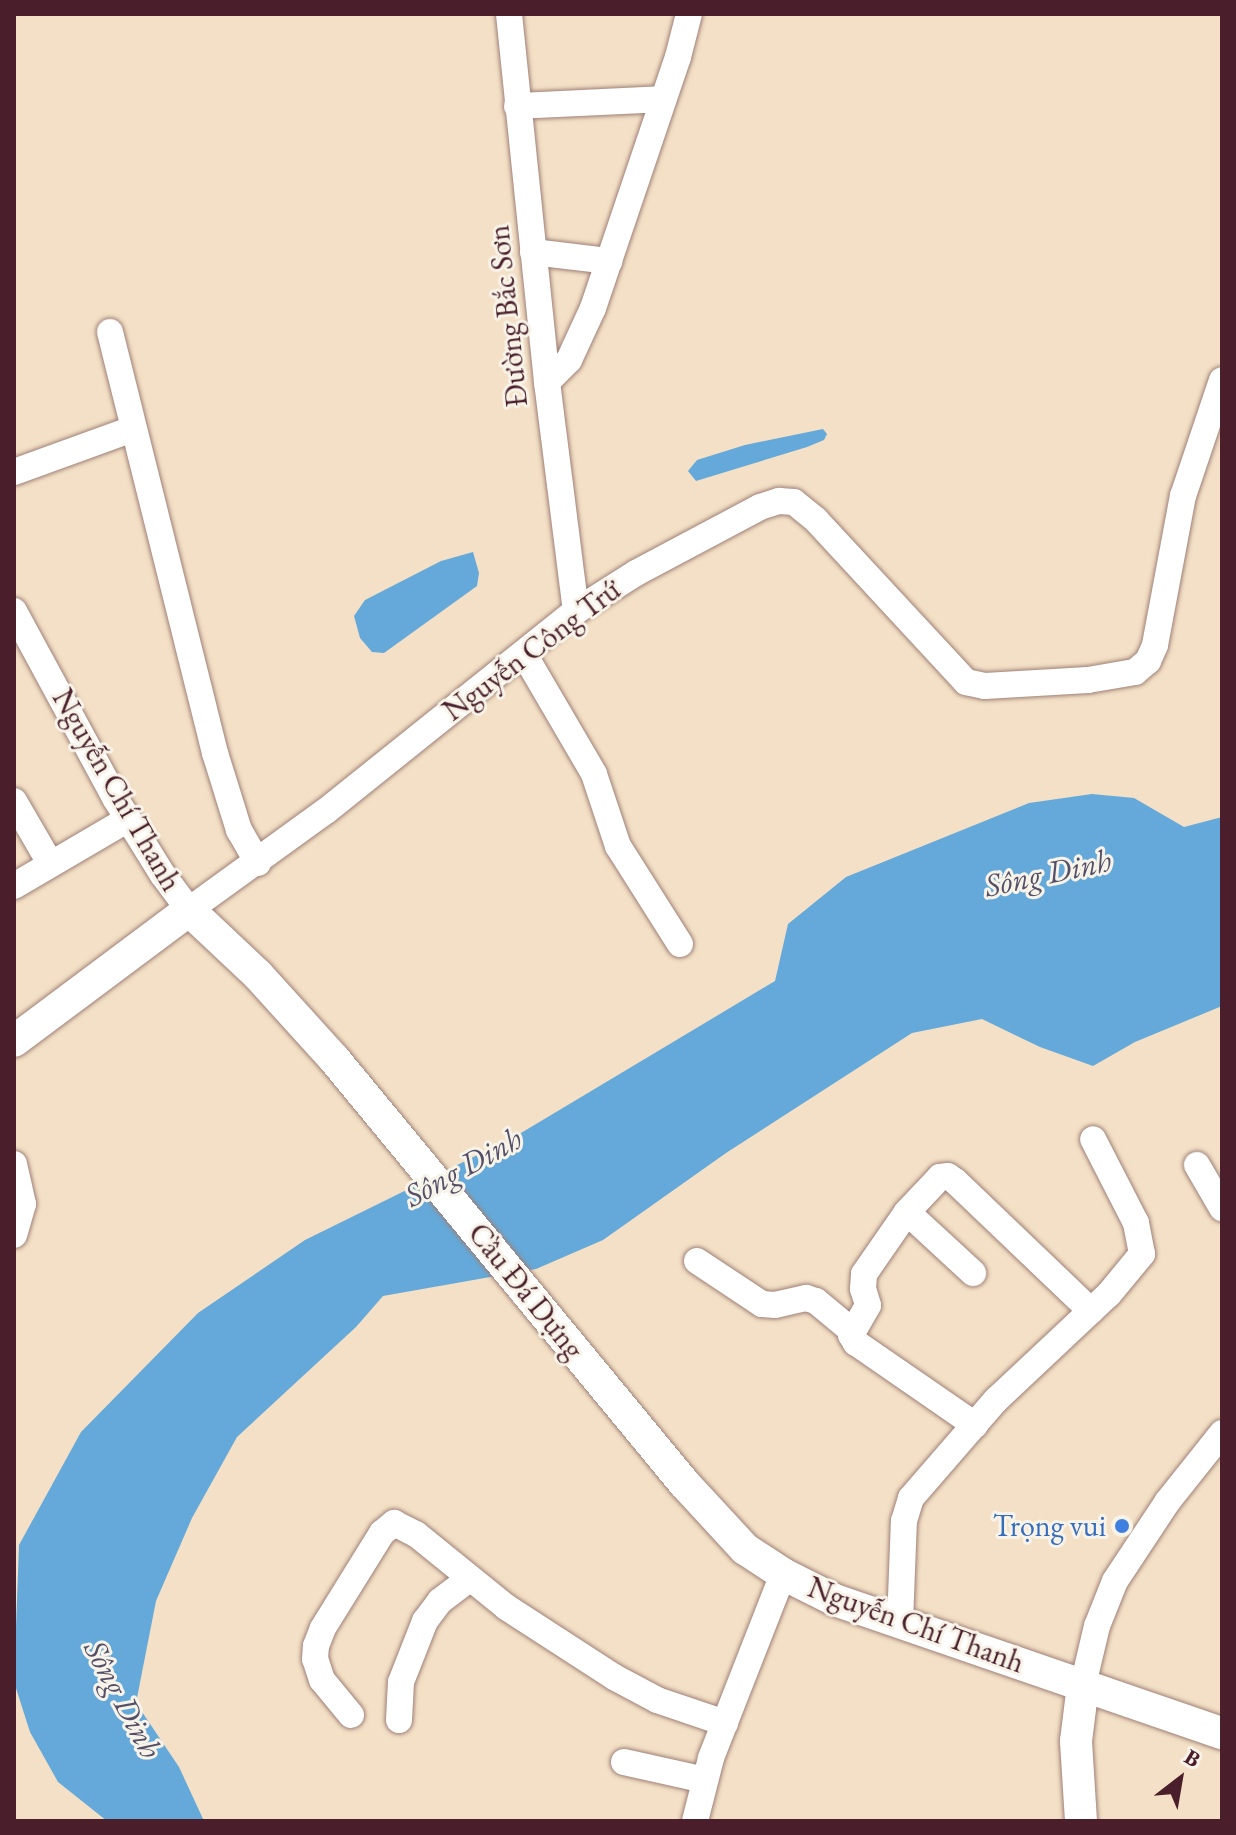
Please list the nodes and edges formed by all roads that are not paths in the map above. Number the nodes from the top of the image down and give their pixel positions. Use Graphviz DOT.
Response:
graph roads {
  1 [pos="509,14"];
  2 [pos="689,14"];
  3 [pos="663,99"];
  4 [pos="517,106"];
  5 [pos="533,252"];
  6 [pos="609,261"];
  7 [pos="110,332"];
  8 [pos="1222,380"];
  9 [pos="547,382"];
  10 [pos="133,429"];
  11 [pos="14,472"];
  12 [pos="14,611"];
  13 [pos="576,611"];
  14 [pos="524,654"];
  15 [pos="14,801"];
  16 [pos="128,819"];
  17 [pos="50,863"];
  18 [pos="258,863"];
  19 [pos="14,886"];
  20 [pos="189,910"];
  21 [pos="680,944"];
  22 [pos="14,1041"];
  23 [pos="335,1060"];
  24 [pos="1093,1139"];
  25 [pos="14,1164"];
  26 [pos="1197,1165"];
  27 [pos="1222,1208"];
  28 [pos="907,1212"];
  29 [pos="14,1235"];
  30 [pos="697,1261"];
  31 [pos="973,1273"];
  32 [pos="1091,1311"];
  33 [pos="852,1331"];
  34 [pos="975,1425"];
  35 [pos="1222,1433"];
  36 [pos="655,1447"];
  37 [pos="783,1574"];
  38 [pos="468,1580"];
  39 [pos="900,1623"];
  40 [pos="1083,1685"];
  41 [pos="351,1715"];
  42 [pos="399,1720"];
  43 [pos="725,1723"];
  44 [pos="1222,1733"];
  45 [pos="624,1762"];
  46 [pos="705,1780"];
  47 [pos="695,1821"];
  48 [pos="1081,1821"];
  1 -- 4 [label="street, Đường Bắc Sơn"];
  2 -- 3 [label="street"];
  3 -- 4 [label="street"];
  3 -- 6 [label="street"];
  4 -- 5 [label="street, Đường Bắc Sơn"];
  5 -- 6 [label="street"];
  5 -- 9 [label="street, Đường Bắc Sơn"];
  6 -- 9 [label="street"];
  7 -- 10 [label="street"];
  8 -- 13 [label="street, Nguyễn Công Trứ"];
  9 -- 13 [label="street, Đường Bắc Sơn"];
  10 -- 11 [label="street"];
  10 -- 18 [label="street"];
  12 -- 16 [label="street, Nguyễn Chí Thanh"];
  13 -- 14 [label="street, Nguyễn Công Trứ"];
  14 -- 18 [label="street, Nguyễn Công Trứ"];
  14 -- 21 [label="street"];
  15 -- 17 [label="street"];
  16 -- 17 [label="street"];
  16 -- 20 [label="street, Nguyễn Chí Thanh"];
  17 -- 19 [label="street"];
  18 -- 20 [label="street, Nguyễn Công Trứ"];
  20 -- 22 [label="main road, Nguyễn Công Trứ"];
  20 -- 23 [label="main road, Nguyễn Chí Thanh"];
  23 -- 36 [label="main road, Cầu Đá Dựng"];
  24 -- 32 [label="street"];
  25 -- 29 [label="street"];
  26 -- 27 [label="street"];
  28 -- 31 [label="street"];
  28 -- 32 [label="street"];
  28 -- 33 [label="street"];
  30 -- 33 [label="street"];
  32 -- 34 [label="street"];
  33 -- 34 [label="street"];
  34 -- 39 [label="street"];
  35 -- 40 [label="street"];
  36 -- 37 [label="main road, Nguyễn Chí Thanh"];
  37 -- 39 [label="main road, Nguyễn Chí Thanh"];
  37 -- 43 [label="street"];
  38 -- 41 [label="street"];
  38 -- 42 [label="street"];
  38 -- 43 [label="street"];
  39 -- 40 [label="main road, Nguyễn Chí Thanh"];
  40 -- 44 [label="main road, Nguyễn Chí Thanh"];
  40 -- 48 [label="main road"];
  43 -- 46 [label="street"];
  45 -- 46 [label="street"];
  46 -- 47 [label="street"];
}
